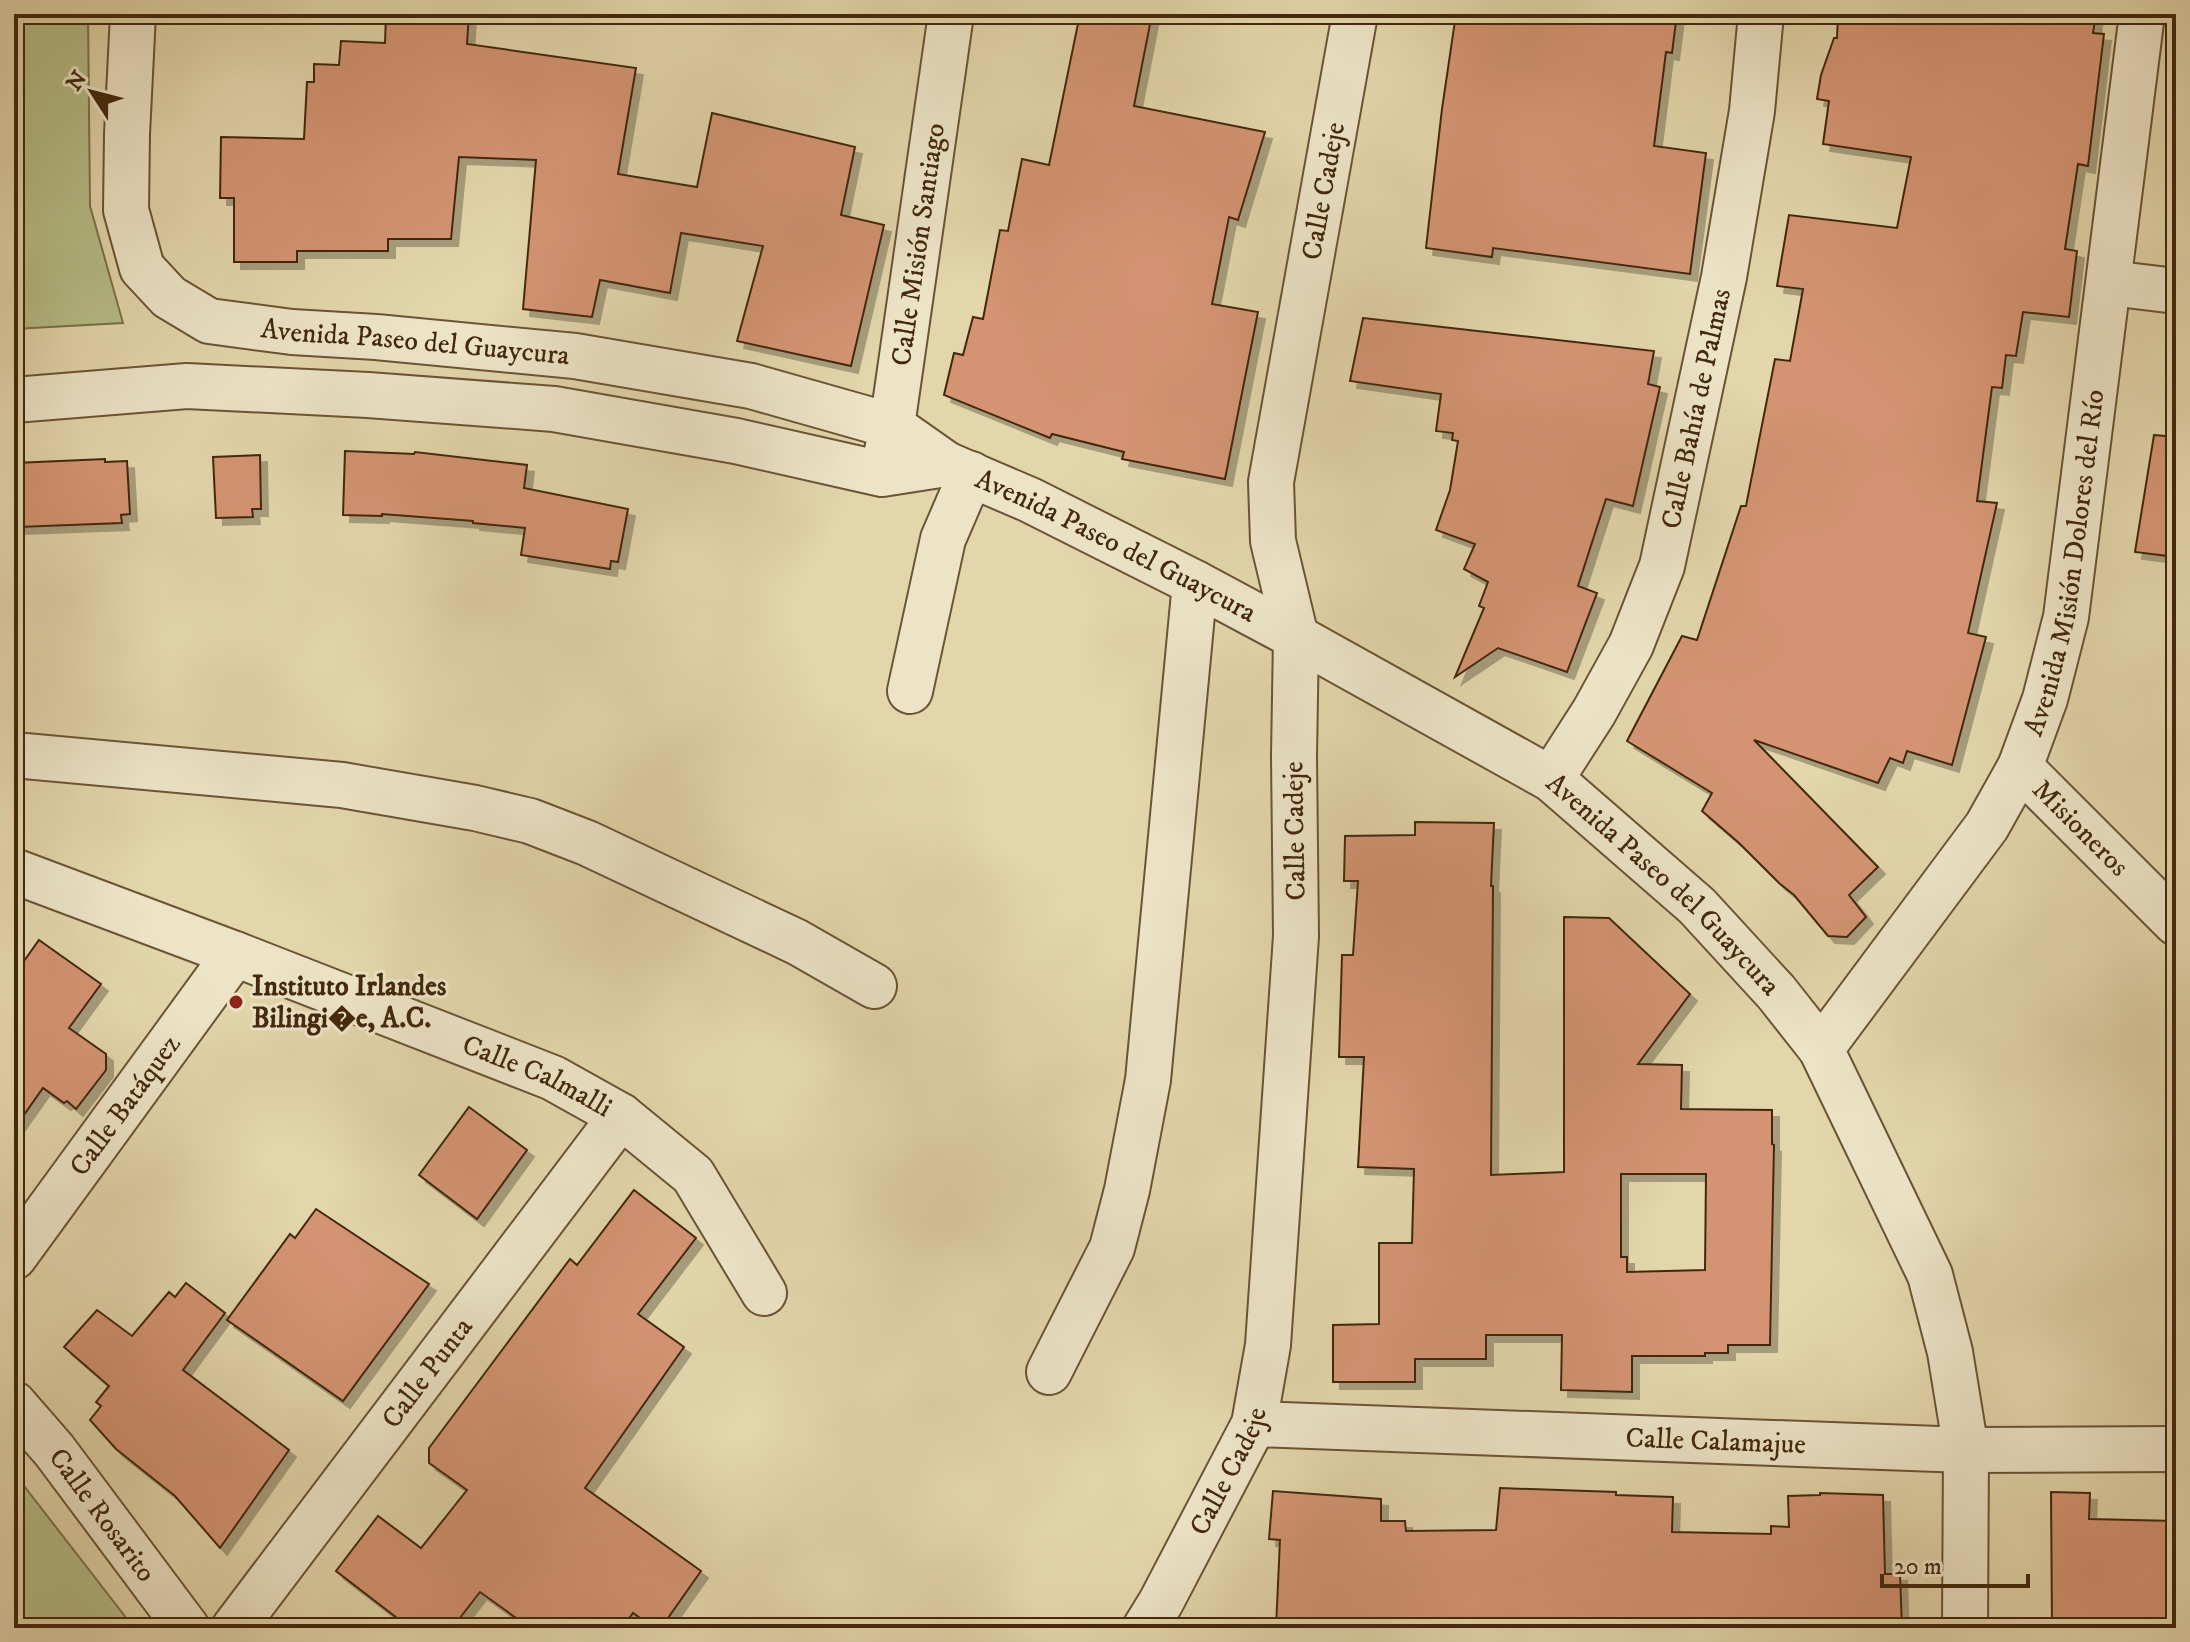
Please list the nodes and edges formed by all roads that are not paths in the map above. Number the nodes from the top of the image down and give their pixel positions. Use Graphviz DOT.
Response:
graph roads {
  1 [pos="133,14"];
  2 [pos="1355,14"];
  3 [pos="1761,14"];
  4 [pos="2142,14"];
  5 [pos="940,15"];
  6 [pos="2110,283"];
  7 [pos="2176,291"];
  8 [pos="14,400"];
  9 [pos="892,426"];
  10 [pos="958,469"];
  11 [pos="882,474"];
  12 [pos="1195,583"];
  13 [pos="1296,637"];
  14 [pos="910,691"];
  15 [pos="14,755"];
  16 [pos="2020,767"];
  17 [pos="1551,779"];
  18 [pos="14,871"];
  19 [pos="2176,923"];
  20 [pos="235,954"];
  21 [pos="874,986"];
  22 [pos="1821,1049"];
  23 [pos="621,1116"];
  24 [pos="14,1257"];
  25 [pos="764,1293"];
  26 [pos="1049,1372"];
  27 [pos="14,1404"];
  28 [pos="1254,1424"];
  29 [pos="2176,1449"];
  30 [pos="1966,1450"];
  31 [pos="187,1628"];
  32 [pos="234,1628"];
  33 [pos="1145,1628"];
  34 [pos="1965,1628"];
  1 -- 9 [label="street, Avenida Paseo del Guaycura"];
  2 -- 13 [label="street, Calle Cadeje"];
  3 -- 17 [label="street, Calle Bahía de Palmas"];
  4 -- 6 [label="street, Avenida Misión Dolores del Río"];
  5 -- 9 [label="street, Calle Misión Santiago"];
  6 -- 7 [label="street"];
  6 -- 16 [label="street, Avenida Misión Dolores del Río"];
  8 -- 11 [label="street, Avenida Paseo del Guaycura"];
  9 -- 10 [label="street, Avenida Paseo del Guaycura"];
  9 -- 11 [label="street, Calle Misión Santiago"];
  10 -- 11 [label="street, Avenida Paseo del Guaycura"];
  10 -- 12 [label="street, Avenida Paseo del Guaycura"];
  10 -- 14 [label="street"];
  12 -- 13 [label="street, Avenida Paseo del Guaycura"];
  12 -- 26 [label="street"];
  13 -- 17 [label="street, Avenida Paseo del Guaycura"];
  13 -- 28 [label="street, Calle Cadeje"];
  15 -- 21 [label="street"];
  16 -- 19 [label="street, Misioneros"];
  16 -- 22 [label="street, Avenida Misión Dolores del Río"];
  17 -- 22 [label="street, Avenida Paseo del Guaycura"];
  18 -- 20 [label="street, Calle Calmalli"];
  20 -- 23 [label="street, Calle Calmalli"];
  20 -- 24 [label="street, Calle Batáquez"];
  22 -- 30 [label="street, Avenida Paseo del Guaycura"];
  23 -- 25 [label="street, Calle Calmalli"];
  23 -- 32 [label="street, Calle Punta"];
  27 -- 31 [label="street, Calle Rosarito"];
  28 -- 30 [label="street, Calle Calamajue"];
  28 -- 33 [label="street, Calle Cadeje"];
  29 -- 30 [label="street, Calle Calamajue"];
  30 -- 34 [label="street, Avenida Paseo del Guaycura"];
}
